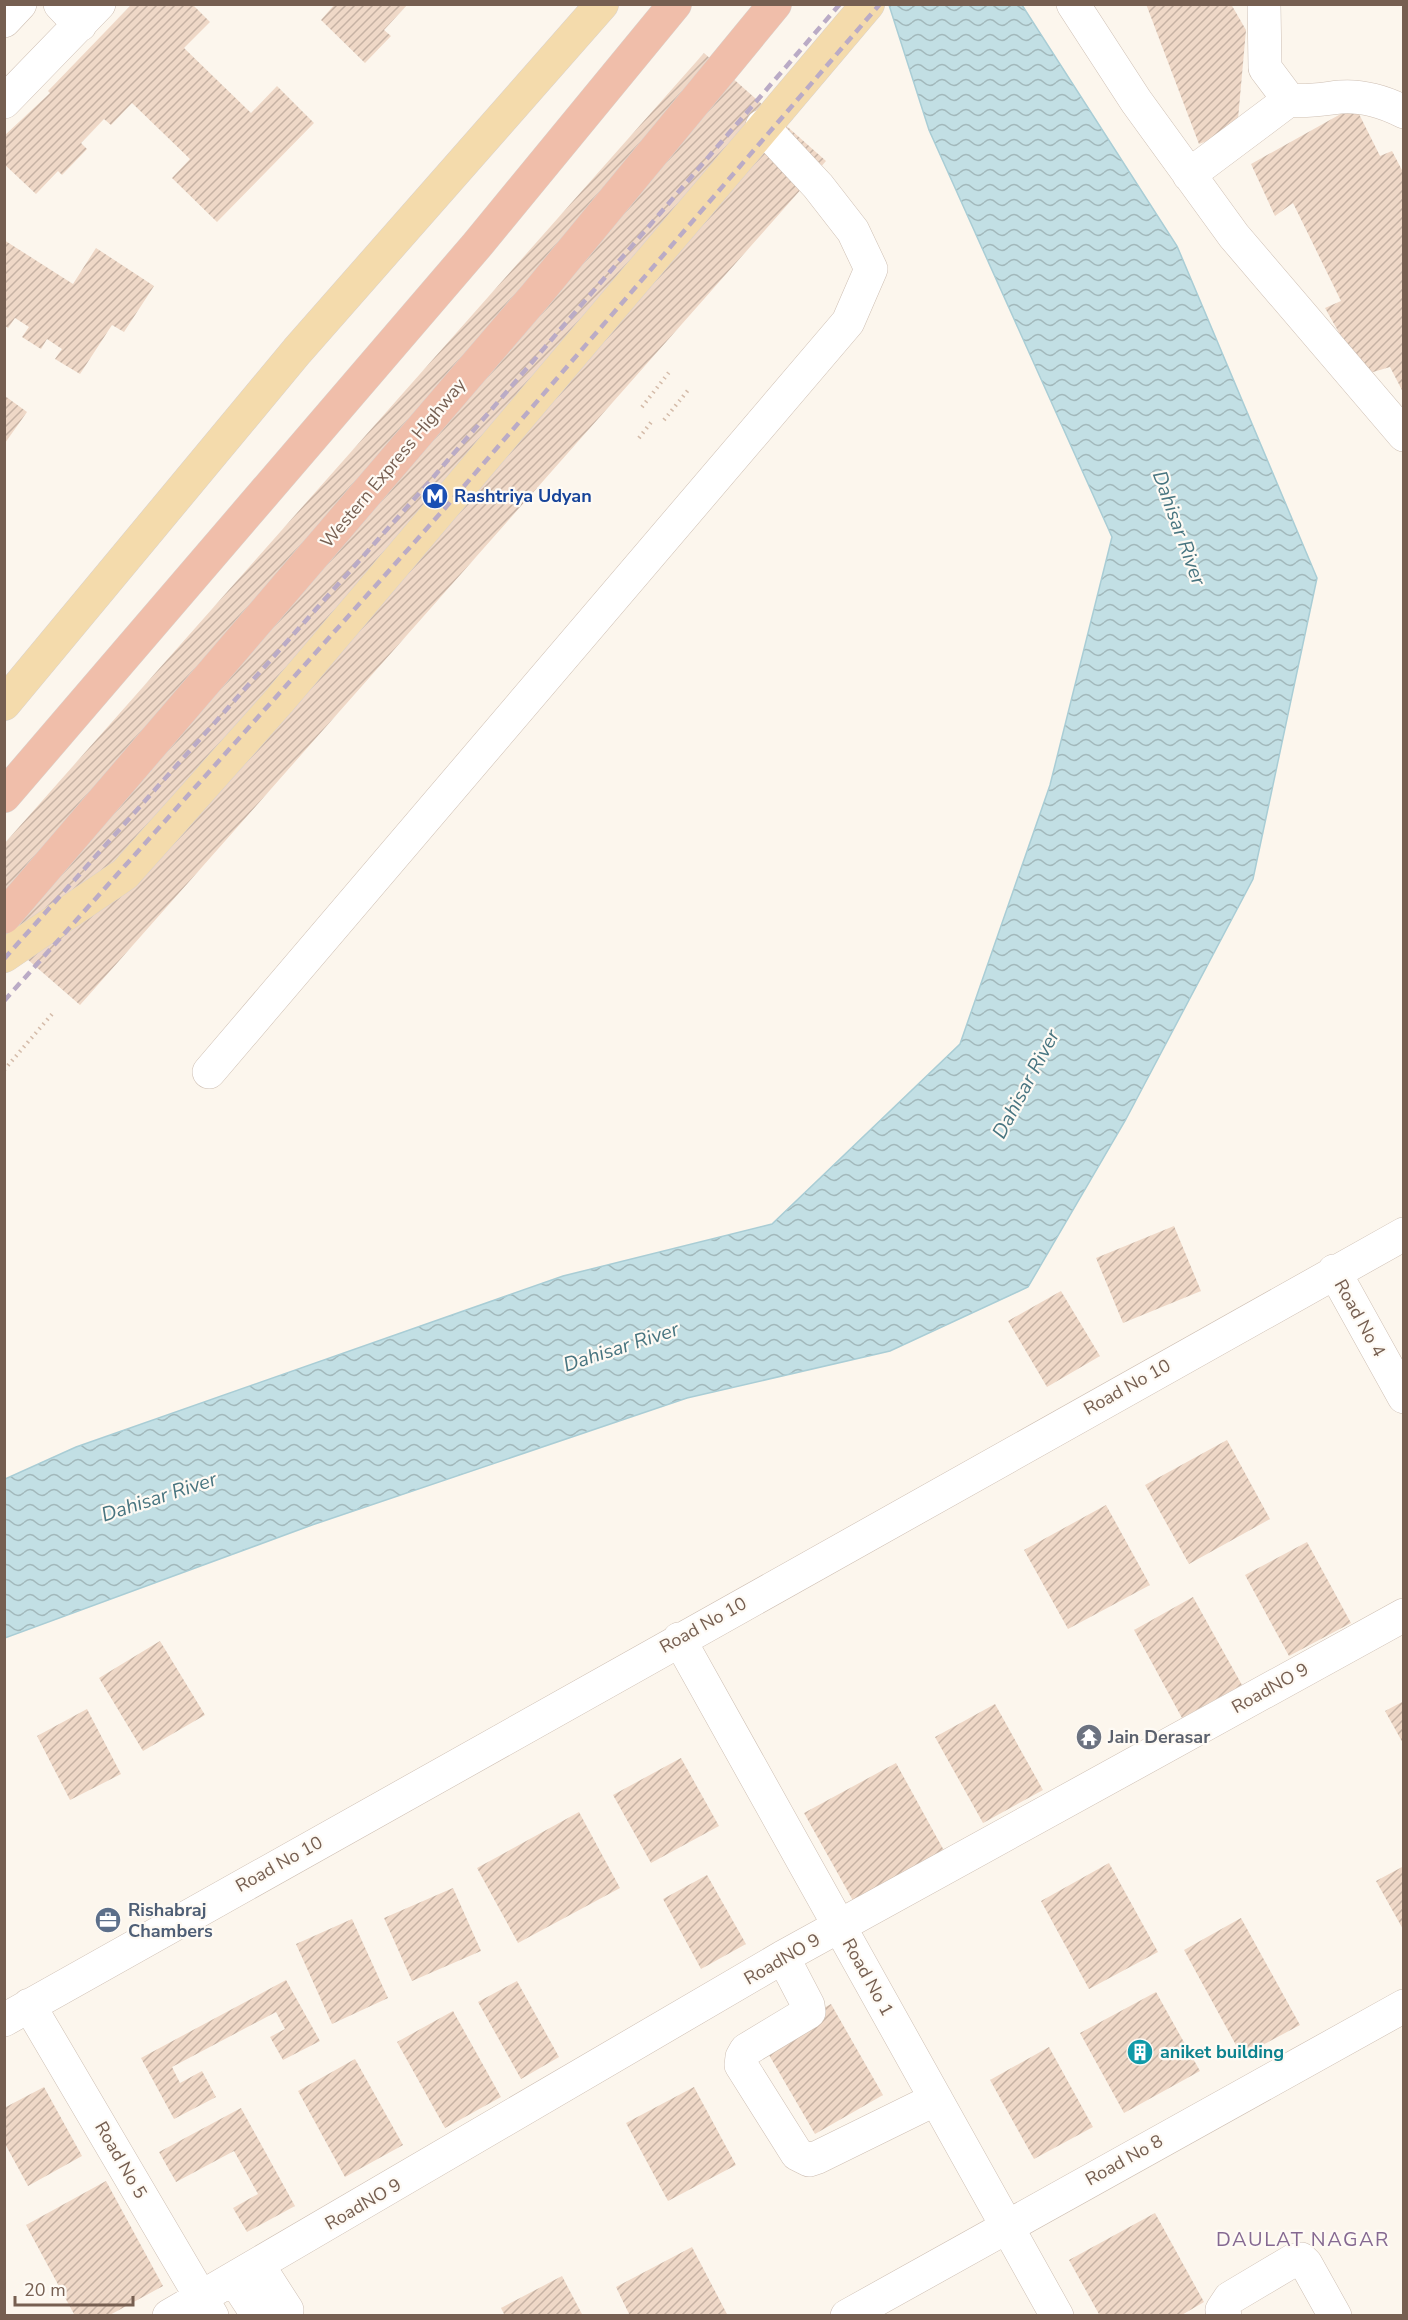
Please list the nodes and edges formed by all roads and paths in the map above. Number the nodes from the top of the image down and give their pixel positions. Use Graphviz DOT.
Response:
graph roads {
  1 [pos="20,4"];
  2 [pos="602,4"];
  3 [pos="675,4"];
  4 [pos="775,4"];
  5 [pos="868,4"];
  6 [pos="1073,4"];
  7 [pos="1264,4"];
  8 [pos="79,11"];
  9 [pos="4,21"];
  10 [pos="1289,100"];
  11 [pos="4,102"];
  12 [pos="1404,112"];
  13 [pos="762,126"];
  14 [pos="1189,175"];
  15 [pos="669,371"];
  16 [pos="689,389"];
  17 [pos="642,407"];
  18 [pos="664,420"];
  19 [pos="652,421"];
  20 [pos="1404,435"];
  21 [pos="639,438"];
  22 [pos="4,704"];
  23 [pos="13,786"];
  24 [pos="4,916"];
  25 [pos="4,956"];
  26 [pos="53,1013"];
  27 [pos="4,1070"];
  28 [pos="209,1072"];
  29 [pos="1404,1234"];
  30 [pos="1334,1271"];
  31 [pos="1404,1397"];
  32 [pos="1404,1615"];
  33 [pos="679,1639"];
  34 [pos="840,1926"];
  35 [pos="783,1957"];
  36 [pos="1404,2006"];
  37 [pos="17,2012"];
  38 [pos="936,2099"];
  39 [pos="1006,2225"];
  40 [pos="246,2272"];
  41 [pos="207,2307"];
  42 [pos="267,2309"];
  43 [pos="169,2316"];
  44 [pos="847,2316"];
  45 [pos="1057,2316"];
  46 [pos="1225,2316"];
  47 [pos="1335,2316"];
  1 -- 9 [label="street"];
  2 -- 22 [label="main road"];
  3 -- 23 [label="highway"];
  4 -- 24 [label="highway, Western Express Highway"];
  5 -- 13 [label="main road"];
  6 -- 14 [label="street"];
  7 -- 10 [label="street"];
  8 -- 11 [label="street"];
  10 -- 12 [label="street"];
  10 -- 14 [label="street"];
  13 -- 25 [label="main road"];
  13 -- 28 [label="street"];
  14 -- 20 [label="street"];
  15 -- 17 [label="path"];
  16 -- 18 [label="path"];
  19 -- 21 [label="path"];
  26 -- 27 [label="path"];
  29 -- 30 [label="street, Road No 10"];
  30 -- 31 [label="street, Road No 4"];
  30 -- 33 [label="street, Road No 10"];
  32 -- 34 [label="street, RoadNO 9"];
  33 -- 34 [label="street, Road No 1"];
  33 -- 37 [label="street, Road No 10"];
  34 -- 35 [label="street, RoadNO 9"];
  34 -- 38 [label="street, Road No 1"];
  35 -- 38 [label="street"];
  35 -- 40 [label="street, RoadNO 9"];
  36 -- 39 [label="street, Road No 8"];
  37 -- 41 [label="street, Road No 5"];
  38 -- 39 [label="street, Road No 1"];
  39 -- 44 [label="street, Road No 8"];
  39 -- 45 [label="street, Road No 1"];
  40 -- 41 [label="street, RoadNO 9"];
  40 -- 42 [label="street"];
  41 -- 43 [label="street, RoadNO 9"];
  46 -- 47 [label="street"];
}
